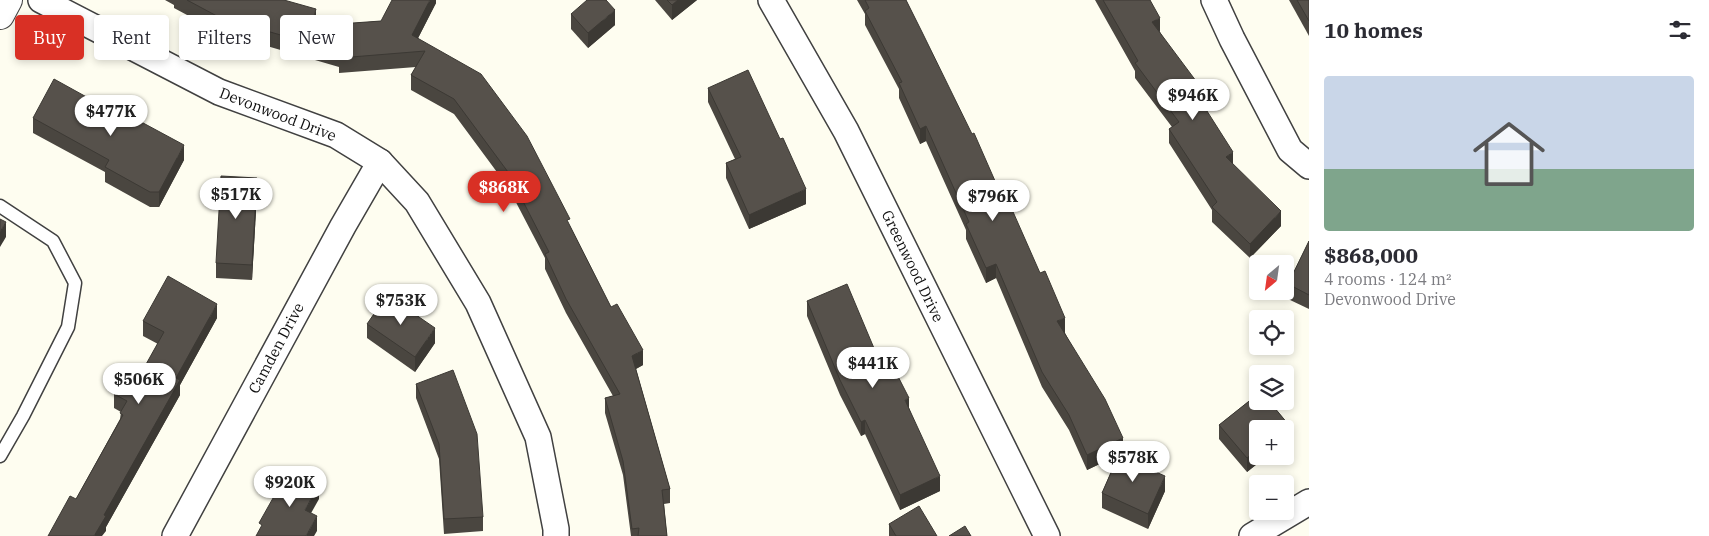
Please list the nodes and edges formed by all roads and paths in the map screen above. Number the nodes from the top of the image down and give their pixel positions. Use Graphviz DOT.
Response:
graph roads {
  1 [pos="8,0"];
  2 [pos="41,0"];
  3 [pos="771,0"];
  4 [pos="1214,0"];
  5 [pos="0,15"];
  6 [pos="380,162"];
  7 [pos="1309,166"];
  8 [pos="0,206"];
  9 [pos="0,456"];
  10 [pos="1309,502"];
  11 [pos="175,536"];
  12 [pos="556,536"];
  13 [pos="1047,536"];
  14 [pos="1252,536"];
  1 -- 5 [label="street"];
  2 -- 6 [label="street, Devonwood Drive"];
  3 -- 13 [label="street, Greenwood Drive"];
  4 -- 7 [label="street"];
  6 -- 11 [label="street, Camden Drive"];
  6 -- 12 [label="street, Devonwood Drive"];
  8 -- 9 [label="lane"];
  10 -- 14 [label="street"];
}
